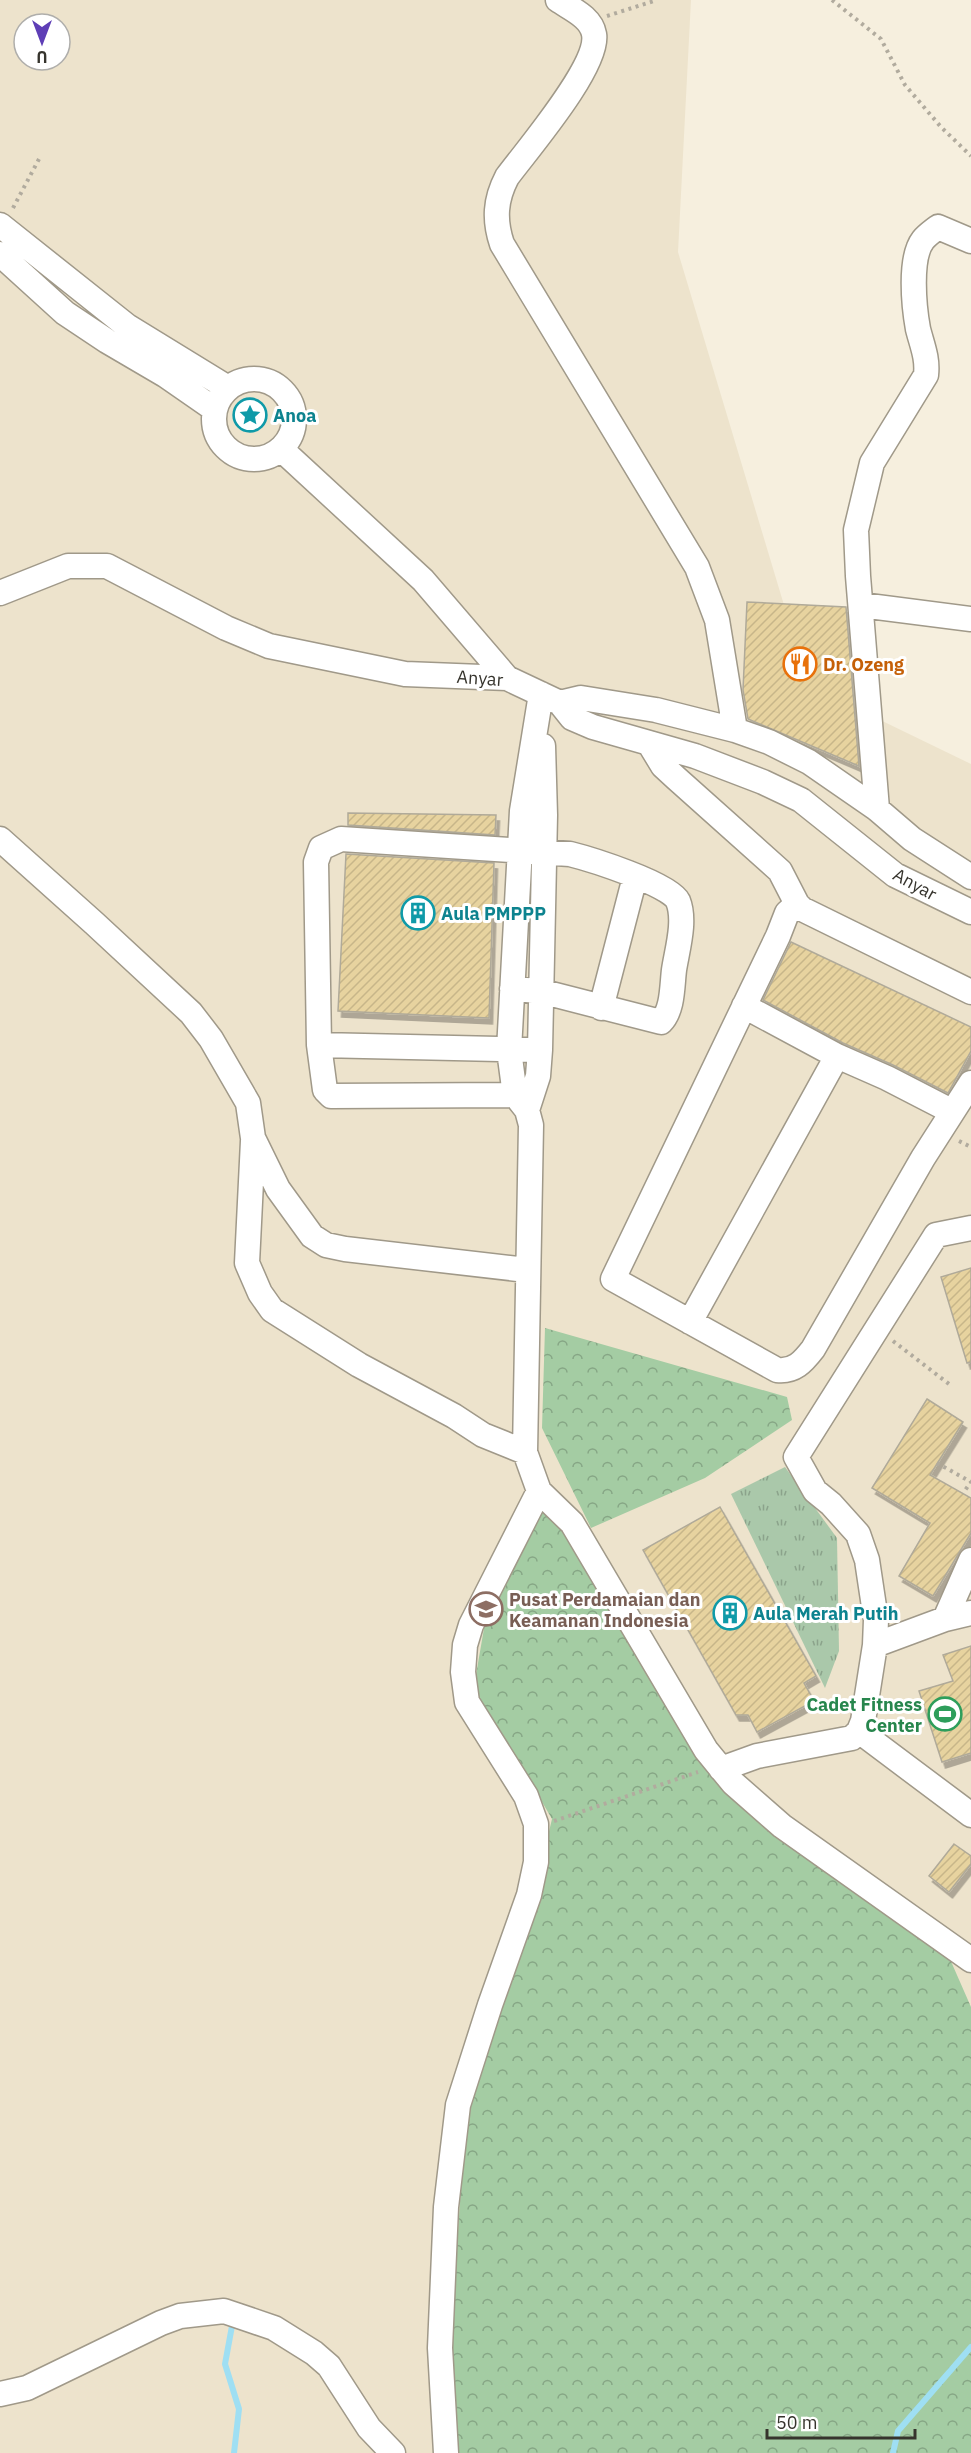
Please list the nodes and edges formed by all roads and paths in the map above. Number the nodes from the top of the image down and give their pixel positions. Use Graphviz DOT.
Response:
graph roads {
  1 [pos="558,0"];
  2 [pos="657,0"];
  3 [pos="832,0"];
  4 [pos="589,22"];
  5 [pos="971,156"];
  6 [pos="39,159"];
  7 [pos="1,226"];
  8 [pos="969,238"];
  9 [pos="0,254"];
  10 [pos="228,388"];
  11 [pos="214,409"];
  12 [pos="281,449"];
  13 [pos="0,593"];
  14 [pos="861,605"];
  15 [pos="971,619"];
  16 [pos="507,678"];
  17 [pos="558,705"];
  18 [pos="735,730"];
  19 [pos="649,743"];
  20 [pos="877,809"];
  21 [pos="0,839"];
  22 [pos="519,851"];
  23 [pos="543,852"];
  24 [pos="635,877"];
  25 [pos="971,877"];
  26 [pos="797,904"];
  27 [pos="971,912"];
  28 [pos="512,989"];
  29 [pos="540,991"];
  30 [pos="970,992"];
  31 [pos="744,1006"];
  32 [pos="601,1008"];
  33 [pos="319,1045"];
  34 [pos="509,1050"];
  35 [pos="540,1050"];
  36 [pos="837,1056"];
  37 [pos="971,1083"];
  38 [pos="526,1100"];
  39 [pos="951,1111"];
  40 [pos="253,1138"];
  41 [pos="971,1228"];
  42 [pos="527,1270"];
  43 [pos="690,1322"];
  44 [pos="900,1346"];
  45 [pos="949,1384"];
  46 [pos="525,1452"];
  47 [pos="937,1463"];
  48 [pos="539,1491"];
  49 [pos="963,1493"];
  50 [pos="971,1560"];
  51 [pos="971,1613"];
  52 [pos="945,1619"];
  53 [pos="875,1645"];
  54 [pos="859,1731"];
  55 [pos="720,1767"];
  56 [pos="971,1815"];
  57 [pos="536,1827"];
  58 [pos="966,1957"];
  59 [pos="971,1977"];
  60 [pos="0,2394"];
  61 [pos="393,2453"];
  62 [pos="446,2453"];
  1 -- 4 [label="street"];
  2 -- 4 [label="path"];
  3 -- 5 [label="path"];
  4 -- 18 [label="street"];
  6 -- 7 [label="path"];
  7 -- 10 [label="street"];
  8 -- 14 [label="street"];
  9 -- 11 [label="street"];
  10 -- 11 [label="street"];
  10 -- 12 [label="street"];
  11 -- 12 [label="street"];
  12 -- 16 [label="street"];
  13 -- 16 [label="street, Anyar"];
  14 -- 15 [label="street"];
  14 -- 20 [label="street"];
  16 -- 17 [label="street, Anyar"];
  17 -- 18 [label="street, Anyar"];
  17 -- 19 [label="street, Anyar"];
  17 -- 22 [label="street"];
  17 -- 23 [label="street"];
  18 -- 20 [label="street, Anyar"];
  19 -- 26 [label="street"];
  19 -- 27 [label="street, Anyar"];
  20 -- 25 [label="street, Anyar"];
  21 -- 40 [label="street"];
  22 -- 23 [label="street"];
  22 -- 28 [label="street"];
  22 -- 33 [label="street"];
  23 -- 24 [label="street"];
  23 -- 29 [label="street"];
  24 -- 32 [label="street"];
  24 -- 32 [label="street"];
  26 -- 30 [label="street"];
  26 -- 31 [label="street"];
  28 -- 29 [label="street"];
  28 -- 34 [label="street"];
  29 -- 32 [label="street"];
  29 -- 35 [label="street"];
  31 -- 36 [label="street"];
  31 -- 43 [label="street"];
  33 -- 34 [label="street"];
  33 -- 38 [label="street"];
  34 -- 35 [label="street"];
  34 -- 38 [label="street"];
  35 -- 38 [label="street"];
  36 -- 39 [label="street"];
  36 -- 43 [label="street"];
  37 -- 39 [label="street"];
  38 -- 42 [label="street"];
  39 -- 43 [label="street"];
  40 -- 42 [label="street"];
  40 -- 46 [label="street"];
  41 -- 53 [label="street"];
  42 -- 46 [label="street"];
  44 -- 45 [label="path"];
  46 -- 48 [label="street"];
  47 -- 49 [label="path"];
  48 -- 55 [label="street"];
  48 -- 57 [label="street"];
  50 -- 52 [label="street"];
  51 -- 52 [label="street"];
  52 -- 53 [label="street"];
  53 -- 54 [label="street"];
  54 -- 55 [label="street"];
  54 -- 56 [label="street"];
  55 -- 57 [label="path"];
  55 -- 58 [label="street"];
  57 -- 62 [label="street"];
  58 -- 59 [label="street"];
  60 -- 61 [label="street"];
}
